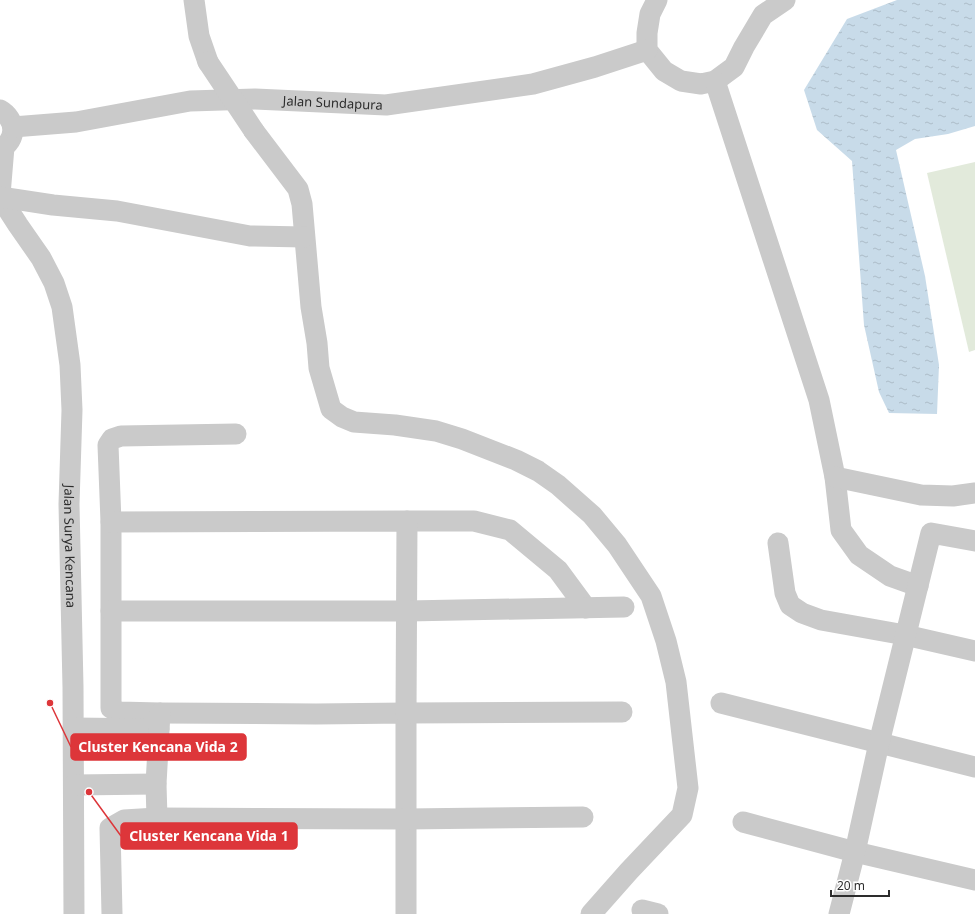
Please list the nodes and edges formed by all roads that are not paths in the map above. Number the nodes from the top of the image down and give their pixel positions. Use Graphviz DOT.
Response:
graph roads {
  1 [pos="194,0"];
  2 [pos="657,0"];
  3 [pos="785,0"];
  4 [pos="647,50"];
  5 [pos="715,81"];
  6 [pos="0,110"];
  7 [pos="13,127"];
  8 [pos="2,148"];
  9 [pos="0,196"];
  10 [pos="304,237"];
  11 [pos="236,434"];
  12 [pos="835,477"];
  13 [pos="975,493"];
  14 [pos="407,521"];
  15 [pos="112,522"];
  16 [pos="975,541"];
  17 [pos="778,544"];
  18 [pos="918,586"];
  19 [pos="624,607"];
  20 [pos="586,608"];
  21 [pos="111,611"];
  22 [pos="407,611"];
  23 [pos="906,635"];
  24 [pos="975,651"];
  25 [pos="721,703"];
  26 [pos="622,712"];
  27 [pos="406,713"];
  28 [pos="159,721"];
  29 [pos="73,728"];
  30 [pos="879,743"];
  31 [pos="975,767"];
  32 [pos="156,784"];
  33 [pos="74,785"];
  34 [pos="583,817"];
  35 [pos="157,818"];
  36 [pos="406,819"];
  37 [pos="743,822"];
  38 [pos="855,852"];
  39 [pos="975,880"];
  40 [pos="74,914"];
  41 [pos="112,914"];
  42 [pos="406,914"];
  43 [pos="591,914"];
  44 [pos="839,914"];
  1 -- 10 [label="street, bridge"];
  2 -- 4 [label="street"];
  3 -- 5 [label="street"];
  4 -- 5 [label="street"];
  4 -- 7 [label="street, Jalan Sundapura"];
  5 -- 12 [label="street"];
  6 -- 7 [label="street"];
  7 -- 8 [label="street"];
  8 -- 9 [label="street"];
  9 -- 10 [label="street"];
  9 -- 29 [label="street, Jalan Surya Kencana"];
  10 -- 43 [label="street"];
  11 -- 15 [label="street"];
  12 -- 13 [label="street"];
  12 -- 18 [label="street"];
  14 -- 15 [label="street"];
  14 -- 20 [label="street"];
  14 -- 22 [label="street"];
  15 -- 21 [label="street"];
  16 -- 18 [label="street"];
  17 -- 23 [label="street"];
  18 -- 23 [label="street"];
  19 -- 20 [label="street"];
  20 -- 22 [label="street"];
  21 -- 22 [label="street"];
  21 -- 28 [label="street"];
  22 -- 27 [label="street"];
  23 -- 24 [label="street"];
  23 -- 30 [label="street"];
  25 -- 30 [label="street"];
  26 -- 27 [label="street"];
  27 -- 28 [label="street"];
  27 -- 36 [label="street"];
  28 -- 29 [label="street"];
  28 -- 32 [label="street"];
  29 -- 33 [label="street, Jalan Surya Kencana"];
  30 -- 31 [label="street"];
  30 -- 38 [label="street"];
  32 -- 33 [label="street"];
  32 -- 35 [label="street"];
  33 -- 40 [label="street, Jalan Surya Kencana"];
  34 -- 36 [label="street"];
  35 -- 36 [label="street"];
  35 -- 41 [label="street"];
  36 -- 42 [label="street"];
  37 -- 38 [label="street"];
  38 -- 39 [label="street"];
  38 -- 44 [label="street"];
}
